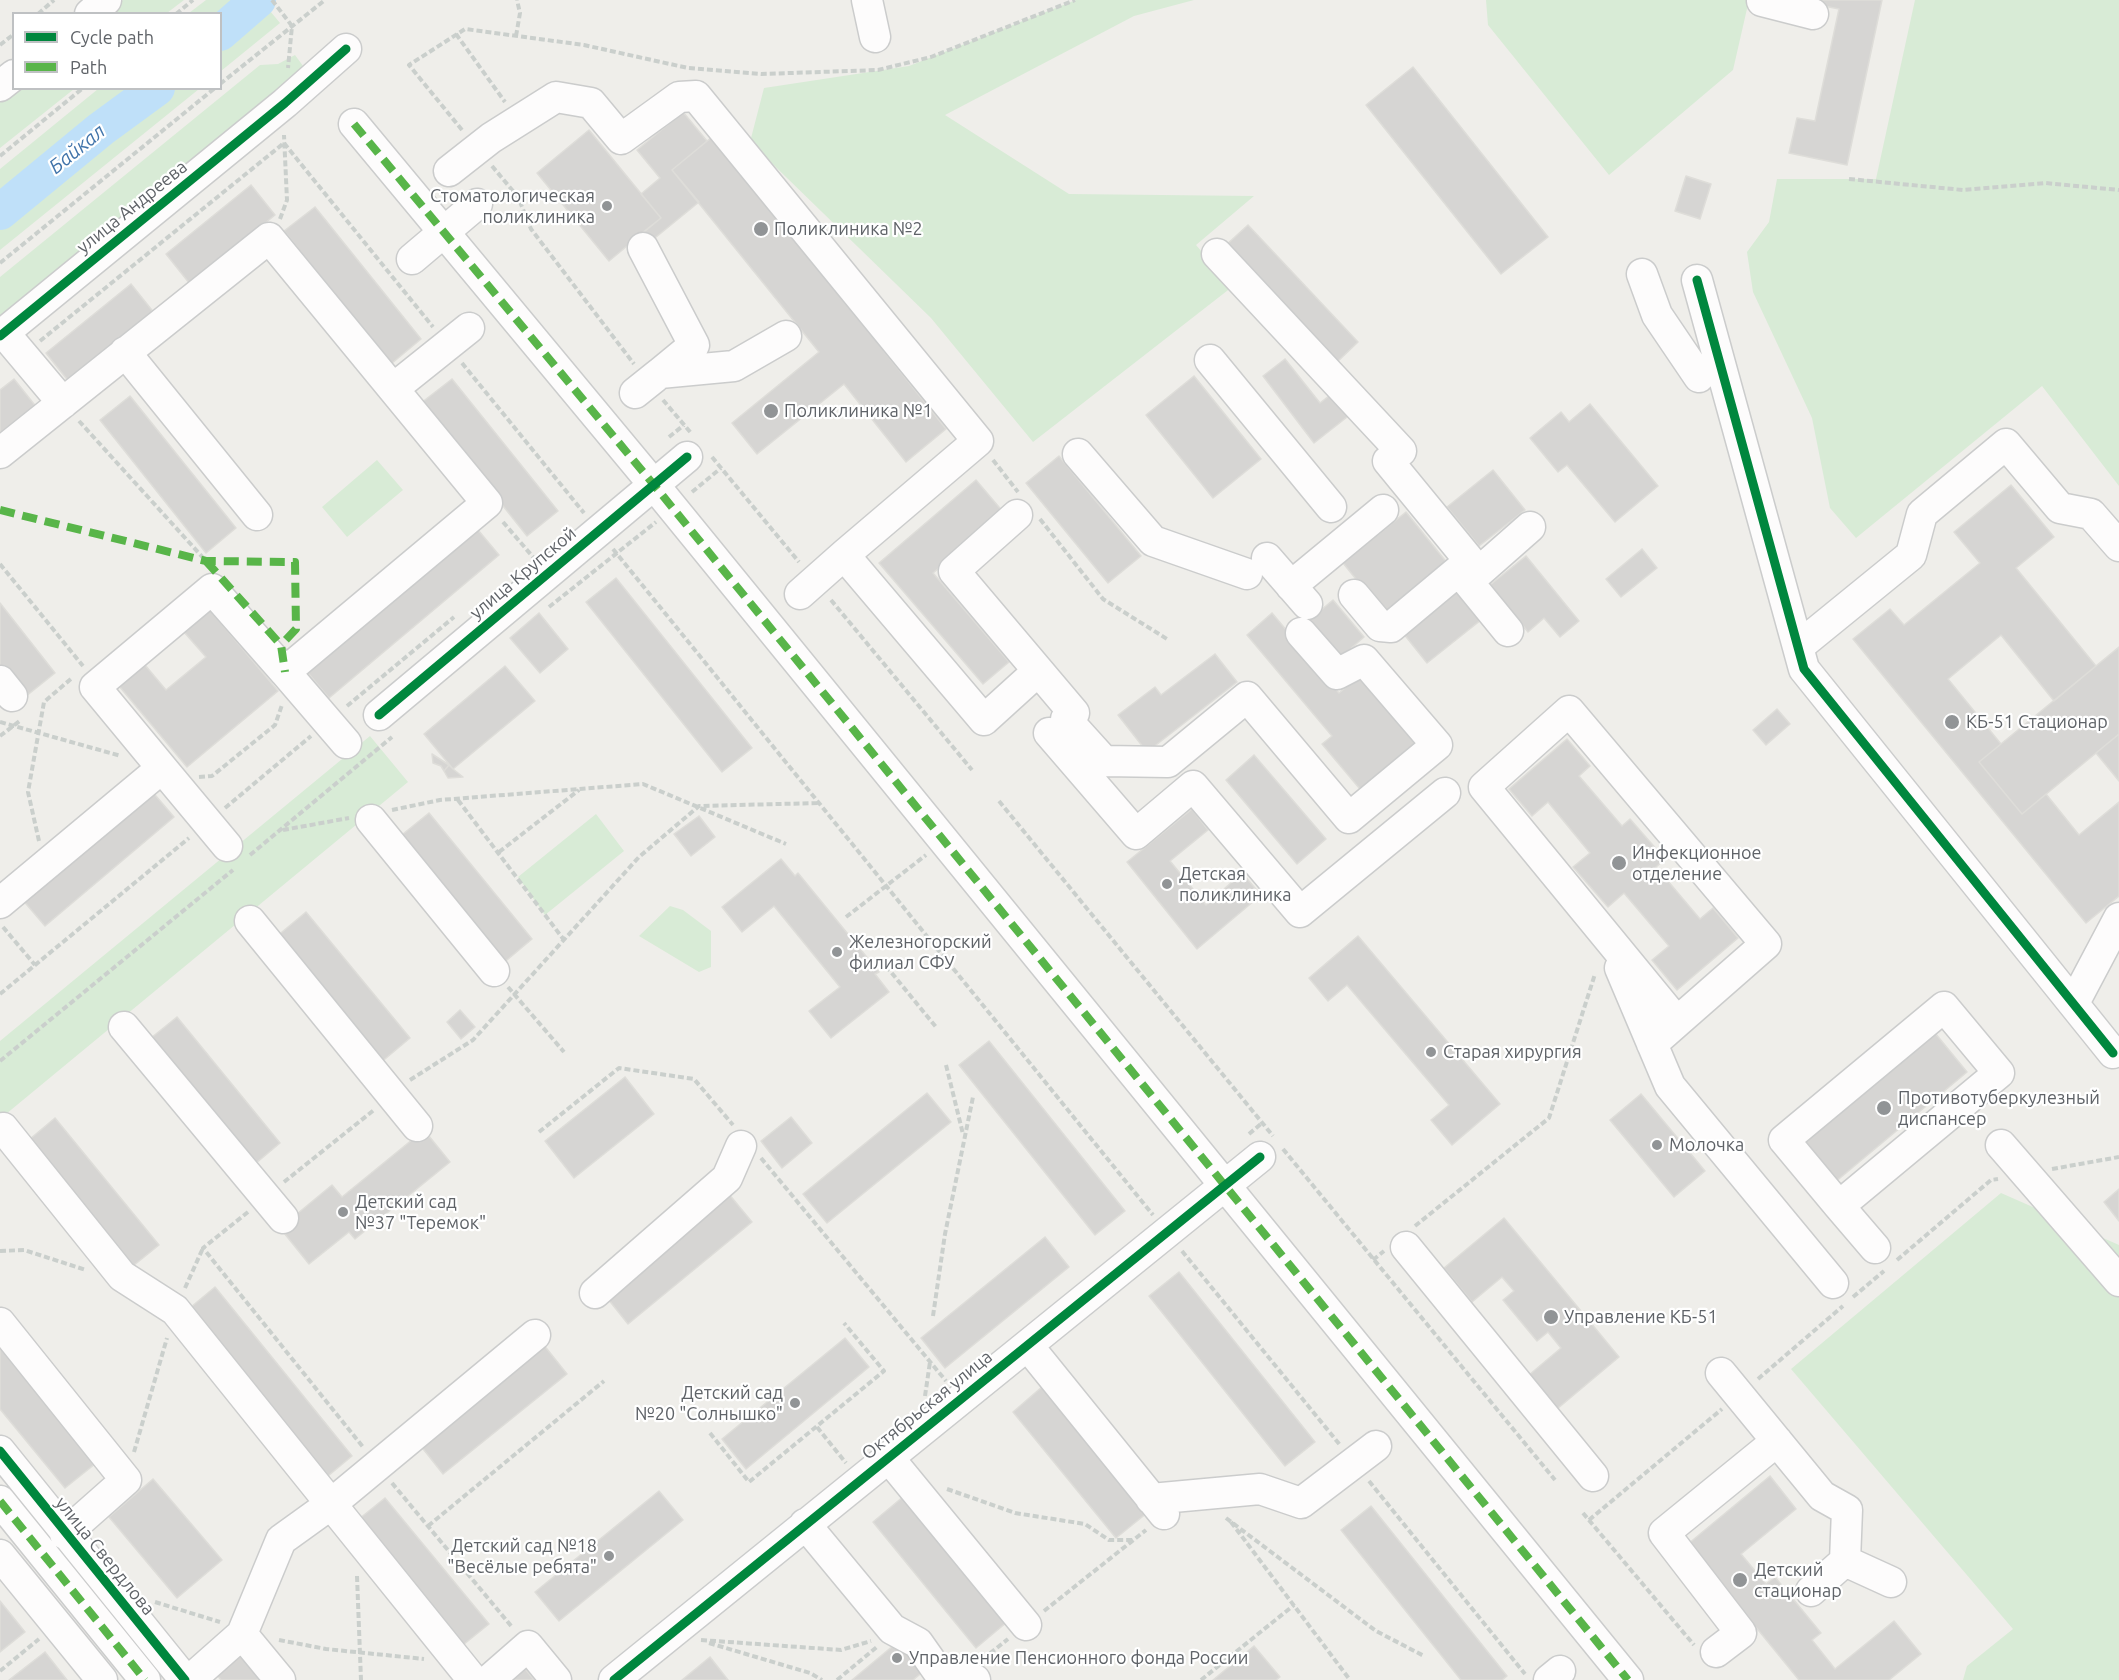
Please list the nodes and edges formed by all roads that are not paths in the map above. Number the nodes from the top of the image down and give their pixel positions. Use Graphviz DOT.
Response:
graph roads {
  1 [pos="106,0"];
  2 [pos="867,0"];
  3 [pos="1762,1"];
  4 [pos="92,12"];
  5 [pos="1813,14"];
  6 [pos="875,37"];
  7 [pos="346,49"];
  8 [pos="12,77"];
  9 [pos="0,86"];
  10 [pos="354,124"];
  11 [pos="449,171"];
  12 [pos="477,204"];
  13 [pos="443,232"];
  14 [pos="643,248"];
  15 [pos="1217,254"];
  16 [pos="412,259"];
  17 [pos="1642,274"];
  18 [pos="1697,280"];
  19 [pos="786,336"];
  20 [pos="458,337"];
  21 [pos="9,341"];
  22 [pos="125,352"];
  23 [pos="1210,360"];
  24 [pos="1699,377"];
  25 [pos="394,387"];
  26 [pos="63,403"];
  27 [pos="697,450"];
  28 [pos="0,453"];
  29 [pos="1078,454"];
  30 [pos="654,485"];
  31 [pos="1331,507"];
  32 [pos="1025,509"];
  33 [pos="1383,510"];
  34 [pos="257,515"];
  35 [pos="1530,527"];
  36 [pos="2119,546"];
  37 [pos="844,555"];
  38 [pos="1465,566"];
  39 [pos="807,587"];
  40 [pos="1354,595"];
  41 [pos="1300,608"];
  42 [pos="1508,631"];
  43 [pos="1798,647"];
  44 [pos="1038,671"];
  45 [pos="288,676"];
  46 [pos="380,715"];
  47 [pos="1063,722"];
  48 [pos="359,749"];
  49 [pos="167,773"];
  50 [pos="1445,793"];
  51 [pos="371,820"];
  52 [pos="235,858"];
  53 [pos="0,903"];
  54 [pos="2119,918"];
  55 [pos="250,921"];
  56 [pos="1607,937"];
  57 [pos="494,970"];
  58 [pos="2074,1003"];
  59 [pos="1677,1022"];
  60 [pos="124,1027"];
  61 [pos="1652,1044"];
  62 [pos="2114,1053"];
  63 [pos="417,1126"];
  64 [pos="3,1128"];
  65 [pos="745,1143"];
  66 [pos="2001,1144"];
  67 [pos="1260,1157"];
  68 [pos="1225,1185"];
  69 [pos="1839,1206"];
  70 [pos="274,1208"];
  71 [pos="1402,1241"];
  72 [pos="1875,1248"];
  73 [pos="2119,1281"];
  74 [pos="1833,1283"];
  75 [pos="595,1293"];
  76 [pos="0,1323"];
  77 [pos="535,1335"];
  78 [pos="1028,1346"];
  79 [pos="1730,1384"];
  80 [pos="1777,1441"];
  81 [pos="0,1451"];
  82 [pos="1365,1454"];
  83 [pos="888,1457"];
  84 [pos="1593,1476"];
  85 [pos="0,1501"];
  86 [pos="331,1504"];
  87 [pos="805,1524"];
  88 [pos="65,1534"];
  89 [pos="0,1555"];
  90 [pos="1845,1561"];
  91 [pos="1891,1582"];
  92 [pos="1811,1591"];
  93 [pos="1026,1625"];
  94 [pos="242,1634"];
  95 [pos="1707,1652"];
  96 [pos="466,1672"];
  97 [pos="634,1674"];
  98 [pos="957,1678"];
  99 [pos="102,1680"];
  100 [pos="145,1680"];
  101 [pos="185,1680"];
  102 [pos="190,1680"];
  103 [pos="280,1680"];
  104 [pos="489,1680"];
  105 [pos="556,1680"];
  106 [pos="1628,1680"];
  1 -- 4 [label="street"];
  2 -- 6 [label="street"];
  3 -- 5 [label="street"];
  7 -- 21 [label="street, улица Андреева"];
  8 -- 9 [label="street"];
  10 -- 13 [label="street"];
  11 -- 37 [label="street"];
  12 -- 13 [label="street"];
  13 -- 16 [label="street"];
  13 -- 30 [label="street"];
  14 -- 19 [label="street"];
  15 -- 38 [label="street"];
  17 -- 24 [label="street"];
  18 -- 43 [label="street"];
  20 -- 25 [label="street"];
  21 -- 26 [label="street"];
  22 -- 25 [label="street"];
  22 -- 26 [label="street"];
  22 -- 34 [label="street"];
  23 -- 31 [label="street"];
  25 -- 45 [label="street"];
  26 -- 28 [label="street"];
  27 -- 30 [label="street, улица Крупской"];
  29 -- 41 [label="street"];
  30 -- 46 [label="street, улица Крупской"];
  30 -- 68 [label="street"];
  32 -- 44 [label="street"];
  33 -- 41 [label="street"];
  35 -- 38 [label="street"];
  36 -- 43 [label="street"];
  37 -- 39 [label="street"];
  37 -- 44 [label="street"];
  38 -- 40 [label="street"];
  38 -- 42 [label="street"];
  41 -- 47 [label="street"];
  43 -- 58 [label="street"];
  44 -- 47 [label="street"];
  45 -- 48 [label="street"];
  45 -- 49 [label="street"];
  47 -- 50 [label="street"];
  49 -- 52 [label="street"];
  49 -- 53 [label="street"];
  51 -- 57 [label="street"];
  54 -- 58 [label="street"];
  55 -- 63 [label="street"];
  56 -- 59 [label="street"];
  56 -- 59 [label="street"];
  56 -- 61 [label="street"];
  58 -- 62 [label="street"];
  59 -- 61 [label="street"];
  60 -- 70 [label="street"];
  61 -- 74 [label="street"];
  64 -- 86 [label="street"];
  65 -- 75 [label="street"];
  66 -- 73 [label="street"];
  67 -- 68 [label="street, Октябрьская улица"];
  68 -- 78 [label="street, Октябрьская улица"];
  68 -- 106 [label="street"];
  69 -- 69 [label="street"];
  69 -- 72 [label="street"];
  71 -- 84 [label="street"];
  76 -- 88 [label="street"];
  77 -- 86 [label="street"];
  78 -- 82 [label="street"];
  78 -- 83 [label="street, Октябрьская улица"];
  79 -- 80 [label="street"];
  80 -- 90 [label="street"];
  80 -- 95 [label="street"];
  81 -- 88 [label="street, улица Свердлова"];
  83 -- 87 [label="street, Октябрьская улица"];
  83 -- 93 [label="street"];
  85 -- 100 [label="street"];
  86 -- 94 [label="street"];
  86 -- 96 [label="street"];
  87 -- 97 [label="street, Октябрьская улица"];
  87 -- 98 [label="street"];
  88 -- 101 [label="street, улица Свердлова"];
  89 -- 99 [label="street"];
  90 -- 91 [label="street"];
  90 -- 92 [label="street"];
  94 -- 102 [label="street"];
  94 -- 103 [label="street"];
  104 -- 105 [label="street"];
}
